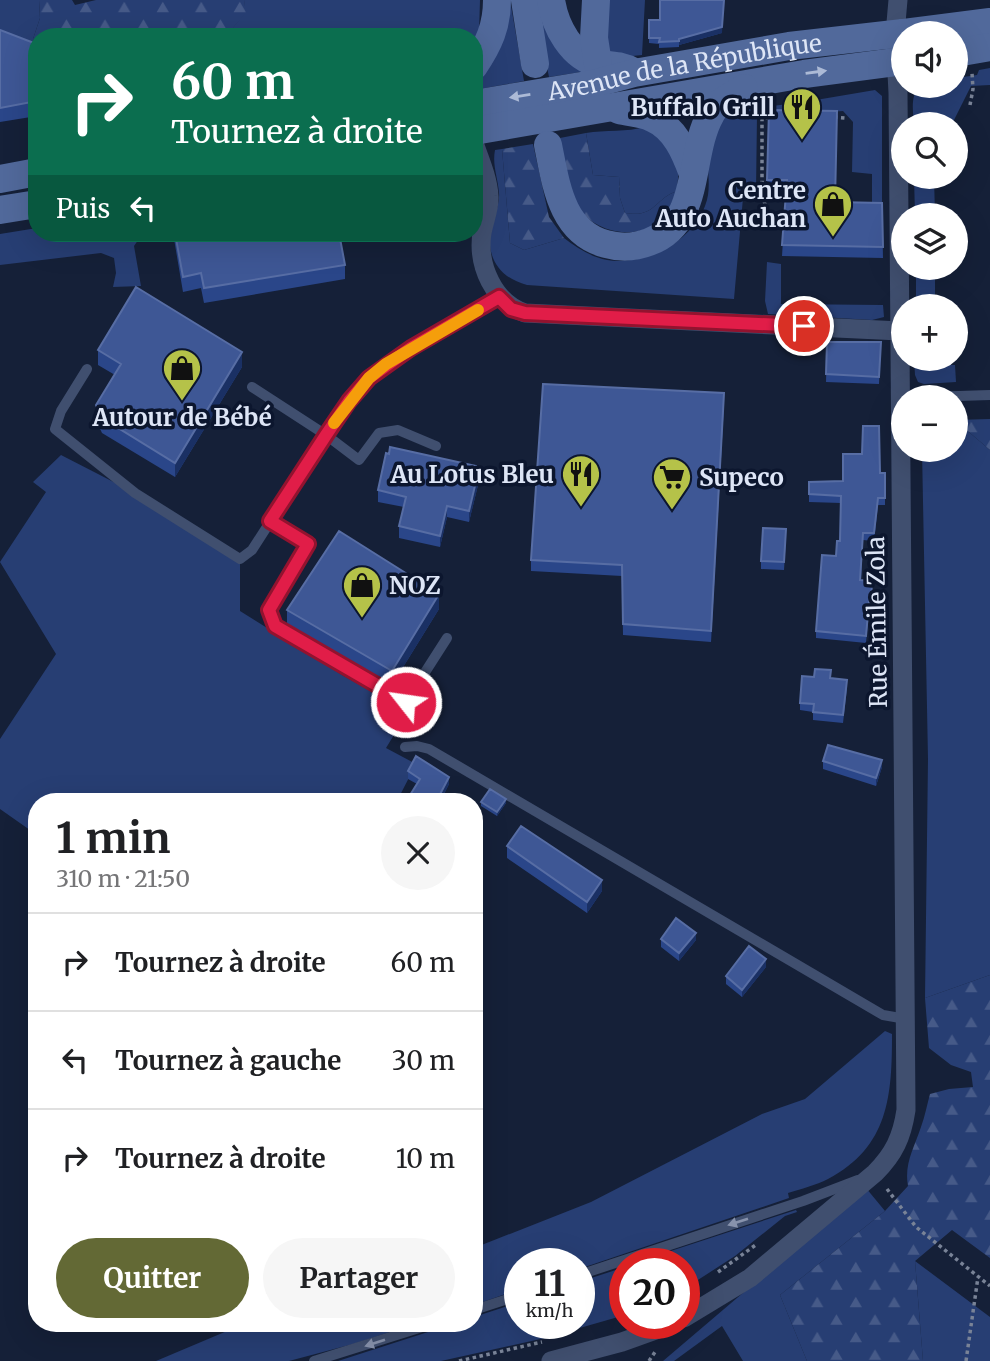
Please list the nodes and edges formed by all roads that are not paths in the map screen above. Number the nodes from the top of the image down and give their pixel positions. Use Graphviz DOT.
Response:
graph roads {
  1 [pos="496,0"];
  2 [pos="524,0"];
  3 [pos="551,0"];
  4 [pos="596,0"];
  5 [pos="898,0"];
  6 [pos="899,21"];
  7 [pos="990,22"];
  8 [pos="968,28"];
  9 [pos="891,45"];
  10 [pos="990,47"];
  11 [pos="891,48"];
  12 [pos="483,51"];
  13 [pos="968,55"];
  14 [pos="535,64"];
  15 [pos="598,64"];
  16 [pos="635,73"];
  17 [pos="749,84"];
  18 [pos="900,98"];
  19 [pos="483,102"];
  20 [pos="612,108"];
  21 [pos="483,130"];
  22 [pos="548,145"];
  23 [pos="28,174"];
  24 [pos="693,174"];
  25 [pos="483,175"];
  26 [pos="0,179"];
  27 [pos="28,205"];
  28 [pos="0,210"];
  29 [pos="483,229"];
  30 [pos="482,242"];
  31 [pos="900,294"];
  32 [pos="499,297"];
  33 [pos="891,331"];
  34 [pos="87,369"];
  35 [pos="252,387"];
  36 [pos="990,395"];
  37 [pos="968,396"];
  38 [pos="326,435"];
  39 [pos="436,446"];
  40 [pos="902,462"];
  41 [pos="270,521"];
  42 [pos="447,638"];
  43 [pos="405,747"];
  44 [pos="906,1019"];
  45 [pos="875,1173"];
  46 [pos="595,1270"];
  47 [pos="504,1300"];
  48 [pos="483,1307"];
  49 [pos="700,1308"];
  50 [pos="406,1332"];
  51 [pos="630,1339"];
  52 [pos="314,1361"];
  53 [pos="551,1361"];
  1 -- 12 [label="main road"];
  2 -- 14 [label="main road"];
  3 -- 15 [label="main road"];
  4 -- 15 [label="main road"];
  5 -- 6 [label="street, Rue Émile Zola"];
  7 -- 8 [label="main road"];
  9 -- 16 [label="main road, Avenue de la République"];
  10 -- 13 [label="main road"];
  17 -- 11 [label="main road, Avenue de la République, one-way"];
  15 -- 16 [label="main road"];
  16 -- 19 [label="main road, Avenue de la République, one-way"];
  17 -- 20 [label="main road, Avenue de la République"];
  17 -- 24 [label="main road"];
  18 -- 31 [label="street, Rue Émile Zola"];
  20 -- 21 [label="main road, Avenue de la République"];
  20 -- 24 [label="main road"];
  22 -- 24 [label="main road"];
  23 -- 26 [label="main road"];
  25 -- 29 [label="street"];
  27 -- 28 [label="main road"];
  30 -- 32 [label="street"];
  32 -- 33 [label="street"];
  32 -- 38 [label="lane"];
  34 -- 41 [label="lane"];
  35 -- 38 [label="lane"];
  36 -- 37 [label="lane"];
  38 -- 39 [label="lane"];
  38 -- 41 [label="lane"];
  40 -- 44 [label="street, Rue Émile Zola"];
  41 -- 42 [label="lane"];
  43 -- 44 [label="lane"];
  44 -- 45 [label="street, Rue Émile Zola"];
  45 -- 46 [label="lane, one-way"];
  45 -- 49 [label="street, Rue Émile Zola"];
  47 -- 48 [label="lane"];
  50 -- 52 [label="lane, one-way"];
  51 -- 53 [label="street"];
}
